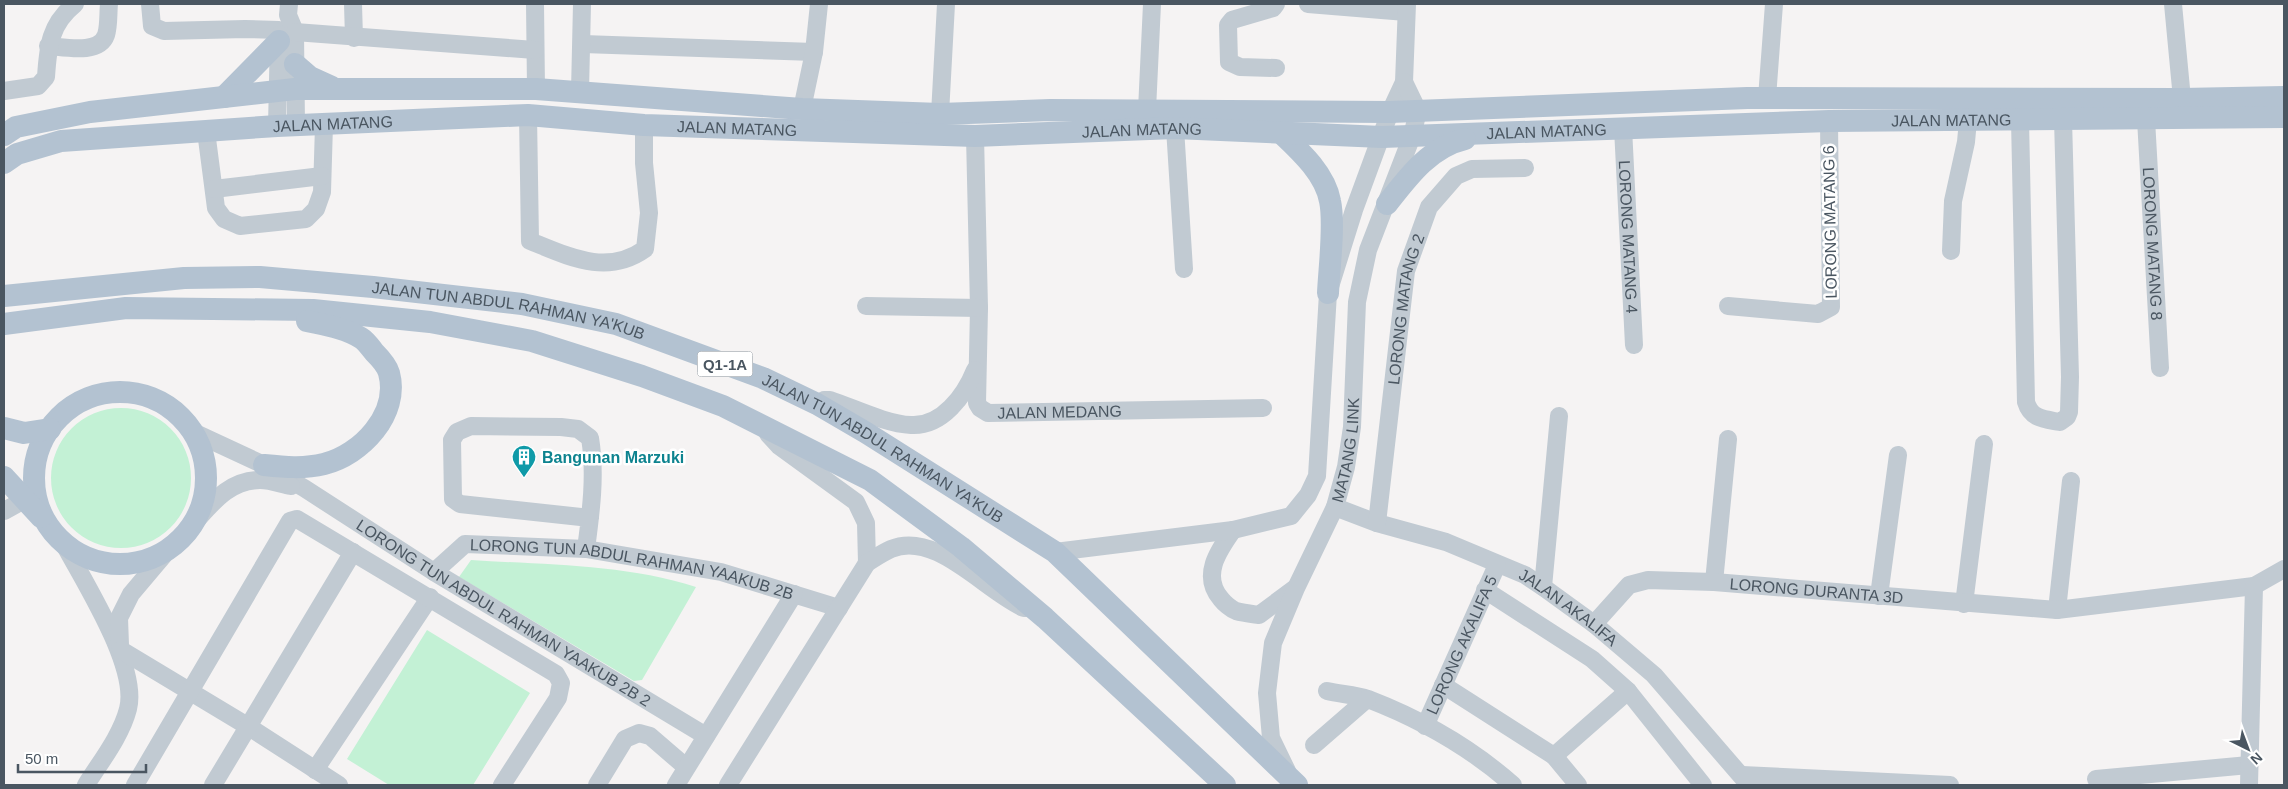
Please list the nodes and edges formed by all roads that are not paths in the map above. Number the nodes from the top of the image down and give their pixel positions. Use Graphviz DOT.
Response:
graph roads {
  1 [pos="75,4"];
  2 [pos="108,4"];
  3 [pos="150,4"];
  4 [pos="353,4"];
  5 [pos="535,4"];
  6 [pos="582,4"];
  7 [pos="820,4"];
  8 [pos="946,4"];
  9 [pos="1152,4"];
  10 [pos="1276,4"];
  11 [pos="1308,4"];
  12 [pos="1774,4"];
  13 [pos="2173,4"];
  14 [pos="1406,8"];
  15 [pos="289,9"];
  16 [pos="284,35"];
  17 [pos="354,38"];
  18 [pos="582,44"];
  19 [pos="48,46"];
  20 [pos="535,50"];
  21 [pos="814,52"];
  22 [pos="295,64"];
  23 [pos="1276,68"];
  24 [pos="1404,82"];
  25 [pos="337,89"];
  26 [pos="536,89"];
  27 [pos="286,90"];
  28 [pos="4,91"];
  29 [pos="580,91"];
  30 [pos="224,97"];
  31 [pos="2284,97"];
  32 [pos="1767,98"];
  33 [pos="2182,99"];
  34 [pos="802,110"];
  35 [pos="1147,110"];
  36 [pos="1418,111"];
  37 [pos="1390,112"];
  38 [pos="940,114"];
  39 [pos="528,115"];
  40 [pos="2284,117"];
  41 [pos="2146,119"];
  42 [pos="1968,120"];
  43 [pos="2020,120"];
  44 [pos="2063,120"];
  45 [pos="1829,121"];
  46 [pos="324,125"];
  47 [pos="644,125"];
  48 [pos="286,126"];
  49 [pos="1175,128"];
  50 [pos="1623,128"];
  51 [pos="206,131"];
  52 [pos="1279,131"];
  53 [pos="4,135"];
  54 [pos="1486,135"];
  55 [pos="975,136"];
  56 [pos="1412,136"];
  57 [pos="1382,137"];
  58 [pos="4,163"];
  59 [pos="1525,168"];
  60 [pos="322,176"];
  61 [pos="214,189"];
  62 [pos="1387,204"];
  63 [pos="1951,251"];
  64 [pos="1184,269"];
  65 [pos="1328,294"];
  66 [pos="12,295"];
  67 [pos="866,306"];
  68 [pos="1728,306"];
  69 [pos="979,308"];
  70 [pos="253,309"];
  71 [pos="13,323"];
  72 [pos="1634,345"];
  73 [pos="979,358"];
  74 [pos="2160,368"];
  75 [pos="817,404"];
  76 [pos="1263,408"];
  77 [pos="1559,416"];
  78 [pos="758,422"];
  79 [pos="4,428"];
  80 [pos="50,429"];
  81 [pos="193,432"];
  82 [pos="1728,439"];
  83 [pos="1984,444"];
  84 [pos="1898,455"];
  85 [pos="264,465"];
  86 [pos="4,477"];
  87 [pos="2071,481"];
  88 [pos="304,488"];
  89 [pos="24,500"];
  90 [pos="1336,507"];
  91 [pos="4,511"];
  92 [pos="590,518"];
  93 [pos="44,519"];
  94 [pos="195,522"];
  95 [pos="1377,523"];
  96 [pos="1233,530"];
  97 [pos="64,544"];
  98 [pos="169,549"];
  99 [pos="586,549"];
  100 [pos="353,552"];
  101 [pos="1055,552"];
  102 [pos="867,563"];
  103 [pos="1497,565"];
  104 [pos="2284,569"];
  105 [pos="434,572"];
  106 [pos="1714,582"];
  107 [pos="2254,586"];
  108 [pos="1543,587"];
  109 [pos="1296,588"];
  110 [pos="1485,590"];
  111 [pos="794,594"];
  112 [pos="1879,596"];
  113 [pos="430,597"];
  114 [pos="1964,604"];
  115 [pos="839,608"];
  116 [pos="2057,610"];
  117 [pos="1045,618"];
  118 [pos="1594,624"];
  119 [pos="120,650"];
  120 [pos="1443,685"];
  121 [pos="188,691"];
  122 [pos="1327,691"];
  123 [pos="1628,691"];
  124 [pos="1367,699"];
  125 [pos="1425,726"];
  126 [pos="248,727"];
  127 [pos="706,736"];
  128 [pos="1314,745"];
  129 [pos="1554,756"];
  130 [pos="2249,765"];
  131 [pos="686,767"];
  132 [pos="315,770"];
  133 [pos="1746,780"];
  134 [pos="2096,780"];
  135 [pos="1295,783"];
  136 [pos="86,785"];
  137 [pos="135,785"];
  138 [pos="213,785"];
  139 [pos="339,785"];
  140 [pos="502,785"];
  141 [pos="597,785"];
  142 [pos="676,785"];
  143 [pos="728,785"];
  144 [pos="1225,785"];
  145 [pos="1513,785"];
  146 [pos="1578,785"];
  147 [pos="1703,785"];
  148 [pos="1950,785"];
  149 [pos="2249,785"];
  1 -- 19 [label="street"];
  2 -- 19 [label="street"];
  3 -- 16 [label="street"];
  4 -- 17 [label="street"];
  5 -- 20 [label="street"];
  6 -- 18 [label="street"];
  7 -- 21 [label="street"];
  8 -- 38 [label="street"];
  9 -- 35 [label="street"];
  10 -- 23 [label="street"];
  11 -- 14 [label="street"];
  12 -- 32 [label="street"];
  13 -- 33 [label="street"];
  14 -- 24 [label="street"];
  15 -- 16 [label="street"];
  16 -- 17 [label="street"];
  16 -- 22 [label="street"];
  16 -- 27 [label="street"];
  16 -- 30 [label="main road"];
  17 -- 20 [label="street"];
  18 -- 21 [label="street"];
  18 -- 29 [label="street"];
  19 -- 28 [label="street"];
  20 -- 26 [label="street"];
  21 -- 34 [label="street"];
  22 -- 25 [label="main road"];
  22 -- 27 [label="street"];
  24 -- 36 [label="street"];
  24 -- 37 [label="street, MATANG LINK"];
  25 -- 26 [label="main road, JALAN MATANG"];
  25 -- 27 [label="main road, JALAN MATANG"];
  26 -- 29 [label="main road, JALAN MATANG"];
  27 -- 30 [label="main road, JALAN MATANG"];
  27 -- 48 [label="street"];
  29 -- 34 [label="main road, JALAN MATANG"];
  30 -- 53 [label="main road, JALAN MATANG"];
  31 -- 33 [label="main road, JALAN MATANG"];
  32 -- 33 [label="main road, JALAN MATANG"];
  32 -- 36 [label="main road, JALAN MATANG"];
  34 -- 38 [label="main road, JALAN MATANG"];
  35 -- 37 [label="main road, JALAN MATANG"];
  35 -- 38 [label="main road, JALAN MATANG"];
  36 -- 37 [label="main road, JALAN MATANG"];
  36 -- 56 [label="street, MATANG LINK"];
  37 -- 57 [label="street, MATANG LINK"];
  39 -- 46 [label="main road, JALAN MATANG"];
  39 -- 47 [label="main road, JALAN MATANG"];
  39 -- 47 [label="street"];
  40 -- 41 [label="main road, JALAN MATANG"];
  41 -- 44 [label="main road, JALAN MATANG"];
  41 -- 74 [label="street, LORONG MATANG 8"];
  42 -- 43 [label="main road, JALAN MATANG"];
  42 -- 45 [label="main road, JALAN MATANG"];
  42 -- 63 [label="street"];
  43 -- 44 [label="main road, JALAN MATANG"];
  43 -- 44 [label="street"];
  45 -- 50 [label="main road, JALAN MATANG"];
  45 -- 68 [label="street, LORONG MATANG 6"];
  46 -- 48 [label="main road, JALAN MATANG"];
  46 -- 60 [label="street"];
  47 -- 55 [label="main road, JALAN MATANG"];
  48 -- 51 [label="main road, JALAN MATANG"];
  49 -- 52 [label="main road, JALAN MATANG"];
  49 -- 55 [label="main road, JALAN MATANG"];
  49 -- 64 [label="street"];
  50 -- 54 [label="main road, JALAN MATANG"];
  50 -- 72 [label="street, LORONG MATANG 4"];
  51 -- 58 [label="main road, JALAN MATANG"];
  51 -- 61 [label="street"];
  52 -- 57 [label="main road, JALAN MATANG"];
  52 -- 65 [label="main road"];
  54 -- 56 [label="main road, JALAN MATANG"];
  54 -- 62 [label="main road"];
  55 -- 69 [label="street, JALAN MEDANG"];
  56 -- 57 [label="main road, JALAN MATANG"];
  56 -- 62 [label="street, MATANG LINK"];
  57 -- 65 [label="street, MATANG LINK"];
  59 -- 95 [label="street, LORONG MATANG 2"];
  60 -- 61 [label="street"];
  60 -- 61 [label="street"];
  62 -- 90 [label="street, MATANG LINK"];
  65 -- 96 [label="street, MATANG LINK"];
  66 -- 75 [label="main road, JALAN TUN ABDUL RAHMAN YA'KUB / Q1-1A"];
  67 -- 69 [label="street"];
  69 -- 73 [label="street, JALAN MEDANG"];
  70 -- 71 [label="main road, JALAN TUN ABDUL RAHMAN YA'KUB"];
  70 -- 78 [label="main road, JALAN TUN ABDUL RAHMAN YA'KUB"];
  70 -- 85 [label="main road"];
  73 -- 75 [label="street"];
  73 -- 76 [label="street, JALAN MEDANG"];
  75 -- 101 [label="main road, JALAN TUN ABDUL RAHMAN YA'KUB / Q1-1A"];
  77 -- 108 [label="street"];
  78 -- 102 [label="street"];
  78 -- 117 [label="main road, JALAN TUN ABDUL RAHMAN YA'KUB"];
  79 -- 80 [label="main road"];
  80 -- 81 [label="main road"];
  80 -- 93 [label="main road"];
  81 -- 85 [label="street, LORONG TUN ABDUL RAHMAN YAAKUB 2B 2"];
  81 -- 94 [label="main road"];
  82 -- 106 [label="street"];
  83 -- 114 [label="street"];
  84 -- 112 [label="street"];
  85 -- 88 [label="street, LORONG TUN ABDUL RAHMAN YAAKUB 2B 2"];
  86 -- 89 [label="main road"];
  87 -- 116 [label="street"];
  88 -- 94 [label="street"];
  88 -- 105 [label="street, LORONG TUN ABDUL RAHMAN YAAKUB 2B 2"];
  89 -- 91 [label="street"];
  89 -- 93 [label="main road"];
  90 -- 95 [label="street, JALAN AKALIFA"];
  90 -- 109 [label="street, MATANG LINK"];
  92 -- 92 [label="street"];
  92 -- 99 [label="street"];
  93 -- 97 [label="main road"];
  94 -- 98 [label="main road"];
  95 -- 103 [label="street, JALAN AKALIFA"];
  96 -- 101 [label="street, MATANG LINK"];
  96 -- 109 [label="street"];
  97 -- 98 [label="main road"];
  97 -- 119 [label="street"];
  98 -- 119 [label="street"];
  99 -- 105 [label="street, LORONG TUN ABDUL RAHMAN YAAKUB 2B"];
  99 -- 111 [label="street, LORONG TUN ABDUL RAHMAN YAAKUB 2B"];
  100 -- 113 [label="street"];
  100 -- 121 [label="street"];
  100 -- 126 [label="street"];
  101 -- 135 [label="main road, JALAN TUN ABDUL RAHMAN YA'KUB / Q1-1A"];
  102 -- 115 [label="street"];
  102 -- 117 [label="street"];
  103 -- 108 [label="street, JALAN AKALIFA"];
  103 -- 110 [label="street, LORONG AKALIFA 5"];
  104 -- 107 [label="street"];
  105 -- 127 [label="street, LORONG TUN ABDUL RAHMAN YAAKUB 2B 2"];
  106 -- 112 [label="street, LORONG DURANTA 3D"];
  106 -- 118 [label="street, LORONG DURANTA 3D"];
  107 -- 116 [label="street, LORONG DURANTA 3D"];
  107 -- 130 [label="street"];
  108 -- 118 [label="street, JALAN AKALIFA"];
  109 -- 135 [label="street, MATANG LINK"];
  110 -- 120 [label="street, LORONG AKALIFA 5"];
  110 -- 123 [label="street"];
  111 -- 115 [label="street, LORONG TUN ABDUL RAHMAN YAAKUB 2B"];
  111 -- 127 [label="street"];
  112 -- 114 [label="street, LORONG DURANTA 3D"];
  113 -- 132 [label="street"];
  113 -- 140 [label="street"];
  114 -- 116 [label="street, LORONG DURANTA 3D"];
  115 -- 143 [label="street"];
  117 -- 144 [label="main road, JALAN TUN ABDUL RAHMAN YA'KUB"];
  118 -- 133 [label="street, JALAN AKALIFA"];
  119 -- 121 [label="street"];
  119 -- 136 [label="street"];
  120 -- 125 [label="street, LORONG AKALIFA 5"];
  120 -- 129 [label="street"];
  121 -- 126 [label="street"];
  121 -- 137 [label="street"];
  122 -- 124 [label="street"];
  123 -- 129 [label="street"];
  123 -- 147 [label="street"];
  124 -- 125 [label="street"];
  124 -- 128 [label="street"];
  125 -- 145 [label="street"];
  126 -- 132 [label="street"];
  126 -- 138 [label="street"];
  127 -- 131 [label="street"];
  129 -- 146 [label="street"];
  130 -- 134 [label="street"];
  130 -- 149 [label="street"];
  131 -- 141 [label="street"];
  131 -- 142 [label="street"];
  132 -- 139 [label="street"];
  133 -- 148 [label="street"];
}
